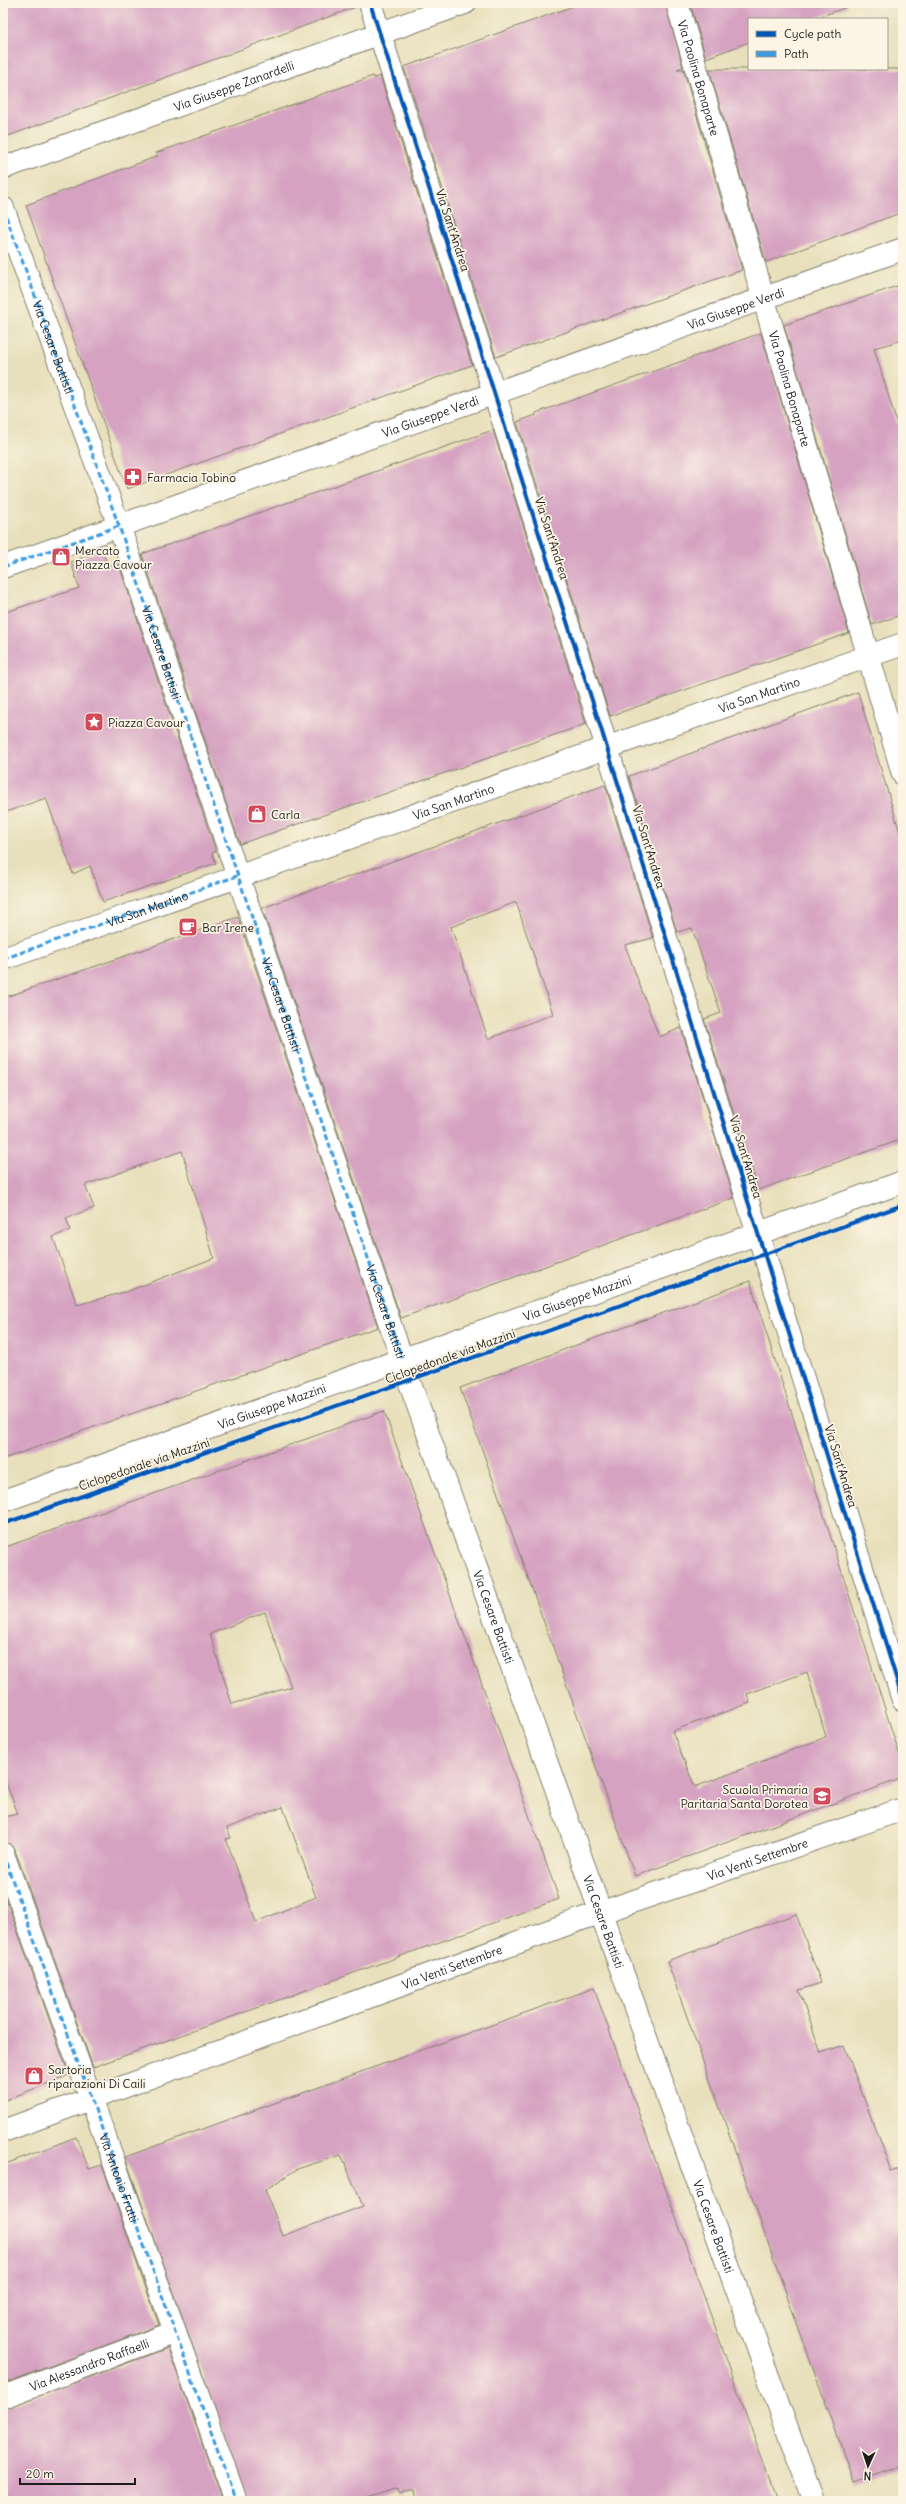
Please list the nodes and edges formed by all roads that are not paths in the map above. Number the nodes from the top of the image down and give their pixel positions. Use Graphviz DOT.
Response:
graph roads {
  1 [pos="370,3"];
  2 [pos="464,3"];
  3 [pos="677,3"];
  4 [pos="379,33"];
  5 [pos="3,168"];
  6 [pos="3,208"];
  7 [pos="903,249"];
  8 [pos="764,298"];
  9 [pos="495,392"];
  10 [pos="119,526"];
  11 [pos="3,567"];
  12 [pos="903,644"];
  13 [pos="868,656"];
  14 [pos="607,747"];
  15 [pos="903,774"];
  16 [pos="237,876"];
  17 [pos="3,959"];
  18 [pos="903,1182"];
  19 [pos="758,1232"];
  20 [pos="402,1358"];
  21 [pos="3,1501"];
  22 [pos="903,1700"];
  23 [pos="903,1809"];
  24 [pos="3,1854"];
  25 [pos="600,1913"];
  26 [pos="90,2098"];
  27 [pos="3,2131"];
  28 [pos="175,2332"];
  29 [pos="3,2398"];
  30 [pos="236,2501"];
  31 [pos="813,2501"];
  1 -- 4 [label="street, Via Sant'Andrea"];
  2 -- 4 [label="street, Via Giuseppe Zanardelli"];
  3 -- 8 [label="street, Via Paolina Bonaparte"];
  4 -- 5 [label="street, Via Giuseppe Zanardelli"];
  4 -- 9 [label="street, Via Sant'Andrea"];
  6 -- 10 [label="street, Via Cesare Battisti"];
  7 -- 8 [label="street, Via Giuseppe Verdi"];
  8 -- 9 [label="street, Via Giuseppe Verdi"];
  8 -- 13 [label="street, Via Paolina Bonaparte"];
  9 -- 10 [label="street, Via Giuseppe Verdi"];
  9 -- 14 [label="street, Via Sant'Andrea"];
  10 -- 11 [label="street, Via Giuseppe Verdi"];
  10 -- 16 [label="street, Via Cesare Battisti"];
  12 -- 13 [label="street, Via San Martino"];
  13 -- 14 [label="street, Via San Martino"];
  13 -- 15 [label="street, Via Paolina Bonaparte"];
  14 -- 16 [label="street, Via San Martino"];
  14 -- 19 [label="street, Via Sant'Andrea"];
  16 -- 17 [label="street, Via San Martino"];
  16 -- 20 [label="street, Via Cesare Battisti"];
  18 -- 19 [label="street, Via Giuseppe Mazzini"];
  19 -- 20 [label="street, Via Giuseppe Mazzini"];
  19 -- 22 [label="street, Via Sant'Andrea"];
  20 -- 21 [label="street, Via Giuseppe Mazzini"];
  20 -- 25 [label="street, Via Cesare Battisti"];
  23 -- 25 [label="street, Via Venti Settembre"];
  24 -- 26 [label="street, Via Antonio Fratti"];
  25 -- 26 [label="street, Via Venti Settembre"];
  25 -- 31 [label="street, Via Cesare Battisti"];
  26 -- 27 [label="street, Via Venti Settembre"];
  26 -- 28 [label="street, Via Antonio Fratti"];
  28 -- 29 [label="street, Via Alessandro Raffaelli"];
  28 -- 30 [label="street, Via Antonio Fratti"];
}
